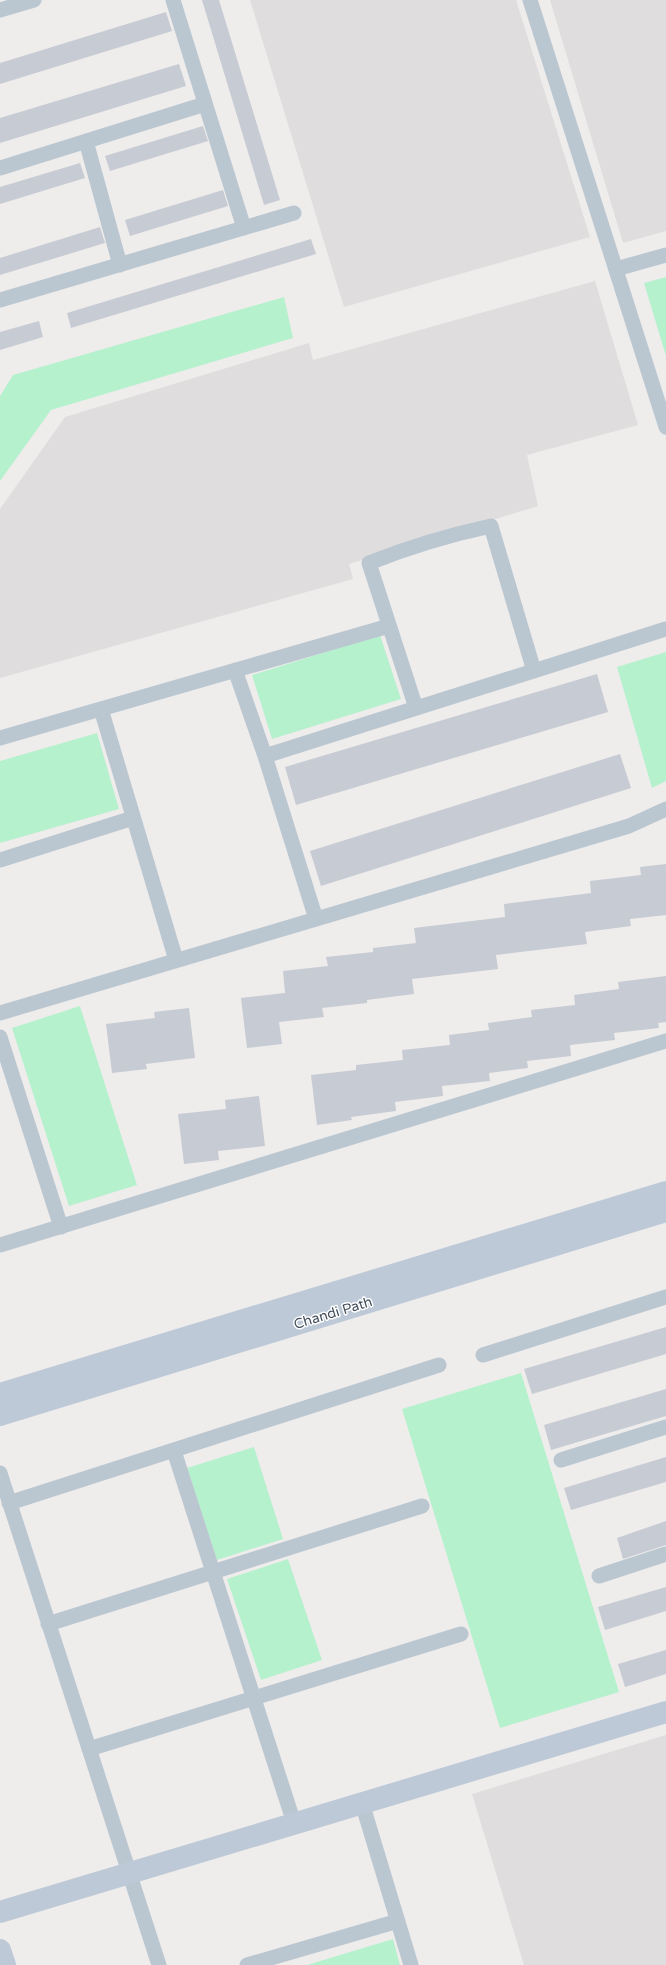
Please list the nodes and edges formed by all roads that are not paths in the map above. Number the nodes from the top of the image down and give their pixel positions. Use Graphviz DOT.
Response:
graph roads {
  1 [pos="34,0"];
  2 [pos="173,0"];
  3 [pos="530,0"];
  4 [pos="0,10"];
  5 [pos="206,104"];
  6 [pos="86,141"];
  7 [pos="0,168"];
  8 [pos="294,214"];
  9 [pos="244,228"];
  10 [pos="666,255"];
  11 [pos="120,265"];
  12 [pos="616,269"];
  13 [pos="0,300"];
  14 [pos="666,427"];
  15 [pos="389,626"];
  16 [pos="666,629"];
  17 [pos="235,670"];
  18 [pos="534,671"];
  19 [pos="416,708"];
  20 [pos="101,709"];
  21 [pos="0,738"];
  22 [pos="265,756"];
  23 [pos="666,809"];
  24 [pos="133,818"];
  25 [pos="0,860"];
  26 [pos="316,919"];
  27 [pos="176,960"];
  28 [pos="0,1013"];
  29 [pos="0,1037"];
  30 [pos="666,1041"];
  31 [pos="666,1192"];
  32 [pos="666,1211"];
  33 [pos="60,1227"];
  34 [pos="0,1245"];
  35 [pos="666,1296"];
  36 [pos="483,1355"];
  37 [pos="439,1365"];
  38 [pos="0,1394"];
  39 [pos="0,1415"];
  40 [pos="666,1427"];
  41 [pos="174,1451"];
  42 [pos="562,1460"];
  43 [pos="0,1474"];
  44 [pos="9,1503"];
  45 [pos="422,1506"];
  46 [pos="666,1554"];
  47 [pos="212,1572"];
  48 [pos="599,1576"];
  49 [pos="48,1624"];
  50 [pos="461,1634"];
  51 [pos="254,1698"];
  52 [pos="666,1712"];
  53 [pos="89,1749"];
  54 [pos="362,1803"];
  55 [pos="294,1823"];
  56 [pos="130,1873"];
  57 [pos="0,1912"];
  58 [pos="398,1921"];
  59 [pos="0,1950"];
  60 [pos="5,1965"];
  61 [pos="159,1965"];
  62 [pos="247,1965"];
  63 [pos="411,1965"];
  1 -- 4 [label="street"];
  2 -- 5 [label="street"];
  3 -- 12 [label="street"];
  5 -- 6 [label="street"];
  5 -- 9 [label="street"];
  6 -- 7 [label="street"];
  6 -- 11 [label="street"];
  8 -- 9 [label="street"];
  9 -- 11 [label="street"];
  10 -- 12 [label="street"];
  11 -- 13 [label="street"];
  12 -- 14 [label="street"];
  15 -- 17 [label="street"];
  15 -- 18 [label="street"];
  15 -- 19 [label="street"];
  16 -- 18 [label="street"];
  17 -- 20 [label="street"];
  17 -- 22 [label="street"];
  18 -- 19 [label="street"];
  19 -- 22 [label="street"];
  20 -- 21 [label="street"];
  20 -- 24 [label="street"];
  22 -- 26 [label="street"];
  23 -- 26 [label="street"];
  24 -- 25 [label="street"];
  24 -- 27 [label="street"];
  26 -- 27 [label="street"];
  27 -- 28 [label="street"];
  29 -- 33 [label="street"];
  30 -- 33 [label="street"];
  31 -- 38 [label="main road, Chandi Path"];
  32 -- 39 [label="main road, Chandi Path"];
  33 -- 34 [label="street"];
  35 -- 36 [label="street"];
  37 -- 41 [label="street"];
  40 -- 42 [label="street"];
  41 -- 44 [label="street"];
  41 -- 47 [label="street"];
  43 -- 44 [label="street"];
  44 -- 49 [label="street"];
  45 -- 47 [label="street"];
  46 -- 48 [label="street"];
  47 -- 49 [label="street"];
  47 -- 51 [label="street"];
  49 -- 53 [label="street"];
  50 -- 51 [label="street"];
  51 -- 53 [label="street"];
  51 -- 55 [label="street"];
  52 -- 54 [label="main road"];
  53 -- 56 [label="street"];
  54 -- 55 [label="main road"];
  54 -- 58 [label="street"];
  55 -- 56 [label="main road"];
  56 -- 57 [label="main road"];
  56 -- 61 [label="street"];
  58 -- 62 [label="street"];
  58 -- 63 [label="street"];
  59 -- 60 [label="main road"];
}
